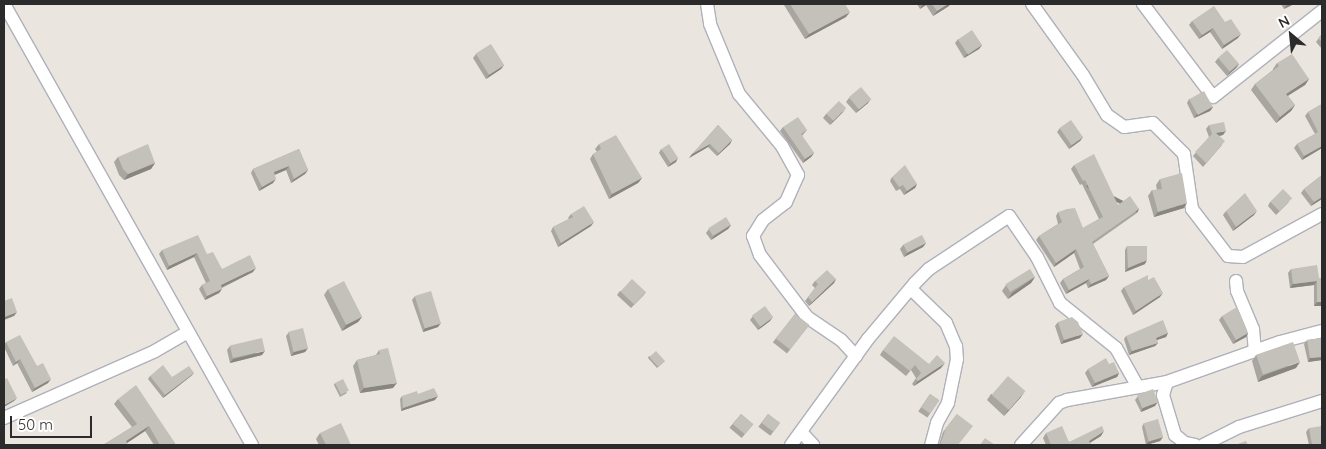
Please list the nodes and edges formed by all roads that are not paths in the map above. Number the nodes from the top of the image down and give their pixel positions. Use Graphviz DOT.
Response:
graph roads {
  1 [pos="4,4"];
  2 [pos="707,4"];
  3 [pos="1032,4"];
  4 [pos="1143,4"];
  5 [pos="1322,11"];
  6 [pos="1322,214"];
  7 [pos="1236,281"];
  8 [pos="911,289"];
  9 [pos="1322,331"];
  10 [pos="186,333"];
  11 [pos="1255,352"];
  12 [pos="856,356"];
  13 [pos="1167,382"];
  14 [pos="1138,387"];
  15 [pos="1322,401"];
  16 [pos="4,418"];
  17 [pos="800,432"];
  18 [pos="252,445"];
  19 [pos="791,445"];
  20 [pos="813,445"];
  21 [pos="931,445"];
  22 [pos="1021,445"];
  23 [pos="1195,445"];
  24 [pos="1203,445"];
  1 -- 10 [label="street"];
  2 -- 12 [label="street"];
  3 -- 6 [label="street"];
  4 -- 5 [label="street"];
  7 -- 11 [label="street"];
  8 -- 12 [label="street"];
  8 -- 14 [label="street"];
  8 -- 21 [label="street"];
  9 -- 11 [label="street"];
  10 -- 16 [label="street"];
  10 -- 18 [label="street"];
  11 -- 13 [label="street"];
  12 -- 17 [label="street"];
  13 -- 14 [label="street"];
  13 -- 23 [label="street"];
  14 -- 22 [label="street"];
  15 -- 24 [label="street"];
  17 -- 19 [label="street"];
  17 -- 20 [label="street"];
}
